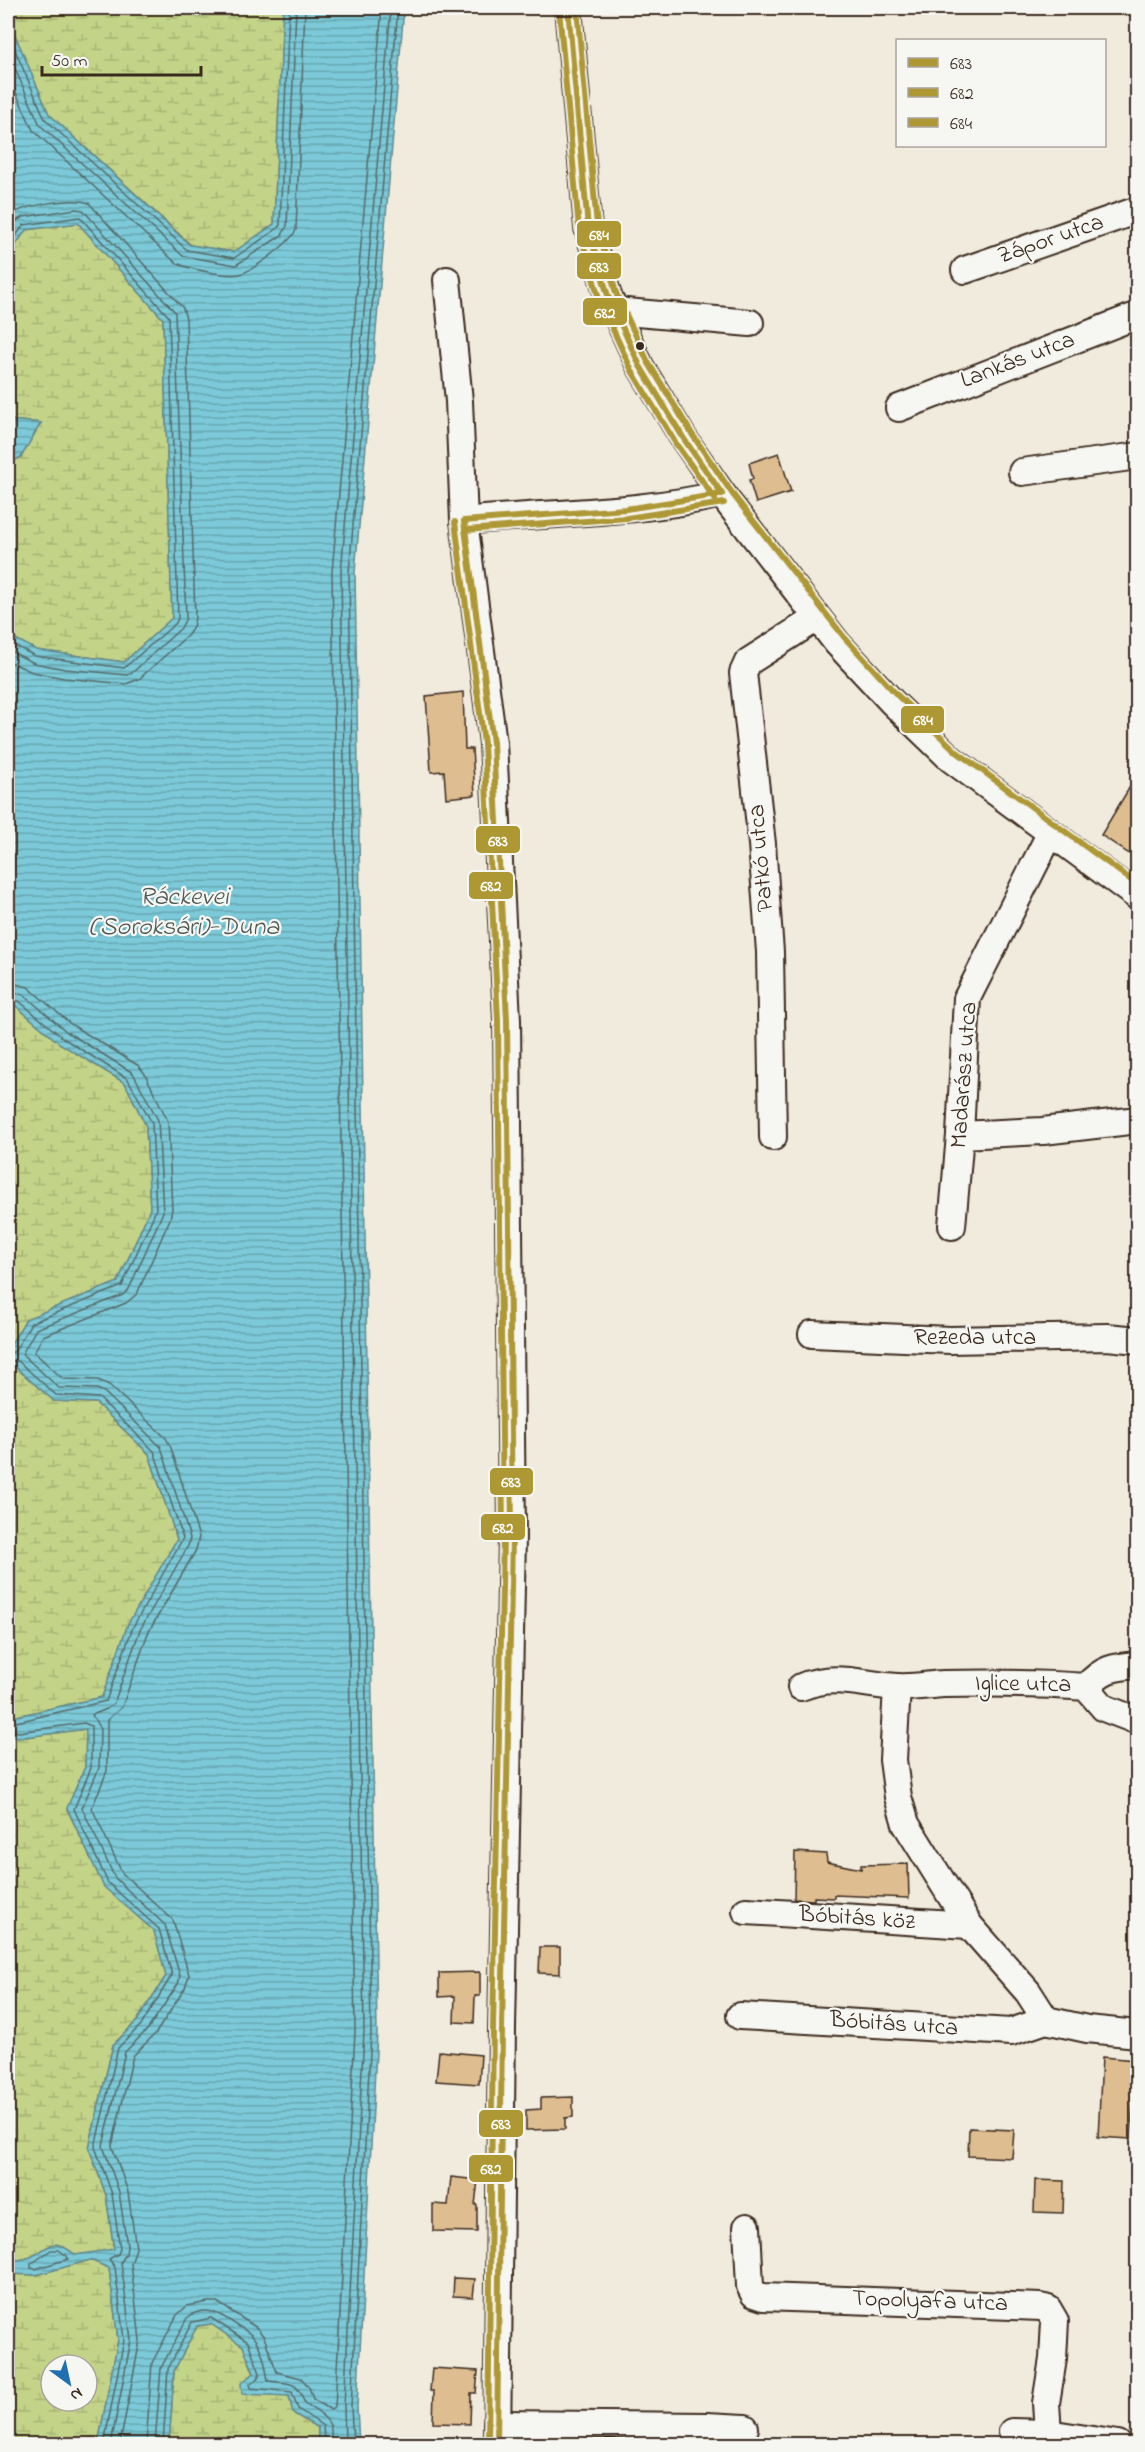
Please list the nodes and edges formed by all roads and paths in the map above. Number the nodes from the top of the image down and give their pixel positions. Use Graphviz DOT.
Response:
graph roads {
  1 [pos="568,8"];
  2 [pos="1137,210"];
  3 [pos="965,270"];
  4 [pos="447,280"];
  5 [pos="615,311"];
  6 [pos="1137,315"];
  7 [pos="750,323"];
  8 [pos="899,408"];
  9 [pos="1137,456"];
  10 [pos="1022,472"];
  11 [pos="722,494"];
  12 [pos="464,521"];
  13 [pos="817,618"];
  14 [pos="1050,834"];
  15 [pos="1137,897"];
  16 [pos="1137,1120"];
  17 [pos="960,1135"];
  18 [pos="773,1137"];
  19 [pos="952,1226"];
  20 [pos="812,1334"];
  21 [pos="1137,1340"];
  22 [pos="1137,1665"];
  23 [pos="801,1687"];
  24 [pos="897,1687"];
  25 [pos="1086,1687"];
  26 [pos="1137,1721"];
  27 [pos="746,1911"];
  28 [pos="969,1925"];
  29 [pos="740,2016"];
  30 [pos="1046,2020"];
  31 [pos="1137,2034"];
  32 [pos="747,2228"];
  33 [pos="745,2428"];
  34 [pos="1012,2432"];
  35 [pos="1048,2433"];
  36 [pos="497,2434"];
  37 [pos="1118,2445"];
  1 -- 5 [label="street"];
  2 -- 3 [label="street, Zápor utca"];
  4 -- 12 [label="street"];
  5 -- 7 [label="street"];
  5 -- 11 [label="street"];
  6 -- 8 [label="street, Lankás utca"];
  9 -- 10 [label="street"];
  11 -- 12 [label="street"];
  11 -- 13 [label="street"];
  12 -- 36 [label="street"];
  13 -- 14 [label="street"];
  13 -- 18 [label="street, Patkó utca"];
  14 -- 15 [label="street"];
  14 -- 17 [label="street, Madarász utca"];
  16 -- 17 [label="street"];
  17 -- 19 [label="street, Madarász utca"];
  20 -- 21 [label="street, Rezeda utca"];
  22 -- 25 [label="street"];
  23 -- 24 [label="street, Iglice utca"];
  24 -- 25 [label="street, Iglice utca"];
  24 -- 28 [label="street, Bóbitás köz"];
  25 -- 26 [label="street, Iglice utca"];
  27 -- 28 [label="street, Bóbitás köz"];
  28 -- 30 [label="street, Bóbitás köz"];
  29 -- 30 [label="street, Bóbitás utca"];
  30 -- 31 [label="street"];
  32 -- 35 [label="street, Topolyafa utca"];
  33 -- 36 [label="street"];
  34 -- 35 [label="street"];
  35 -- 37 [label="street"];
}
